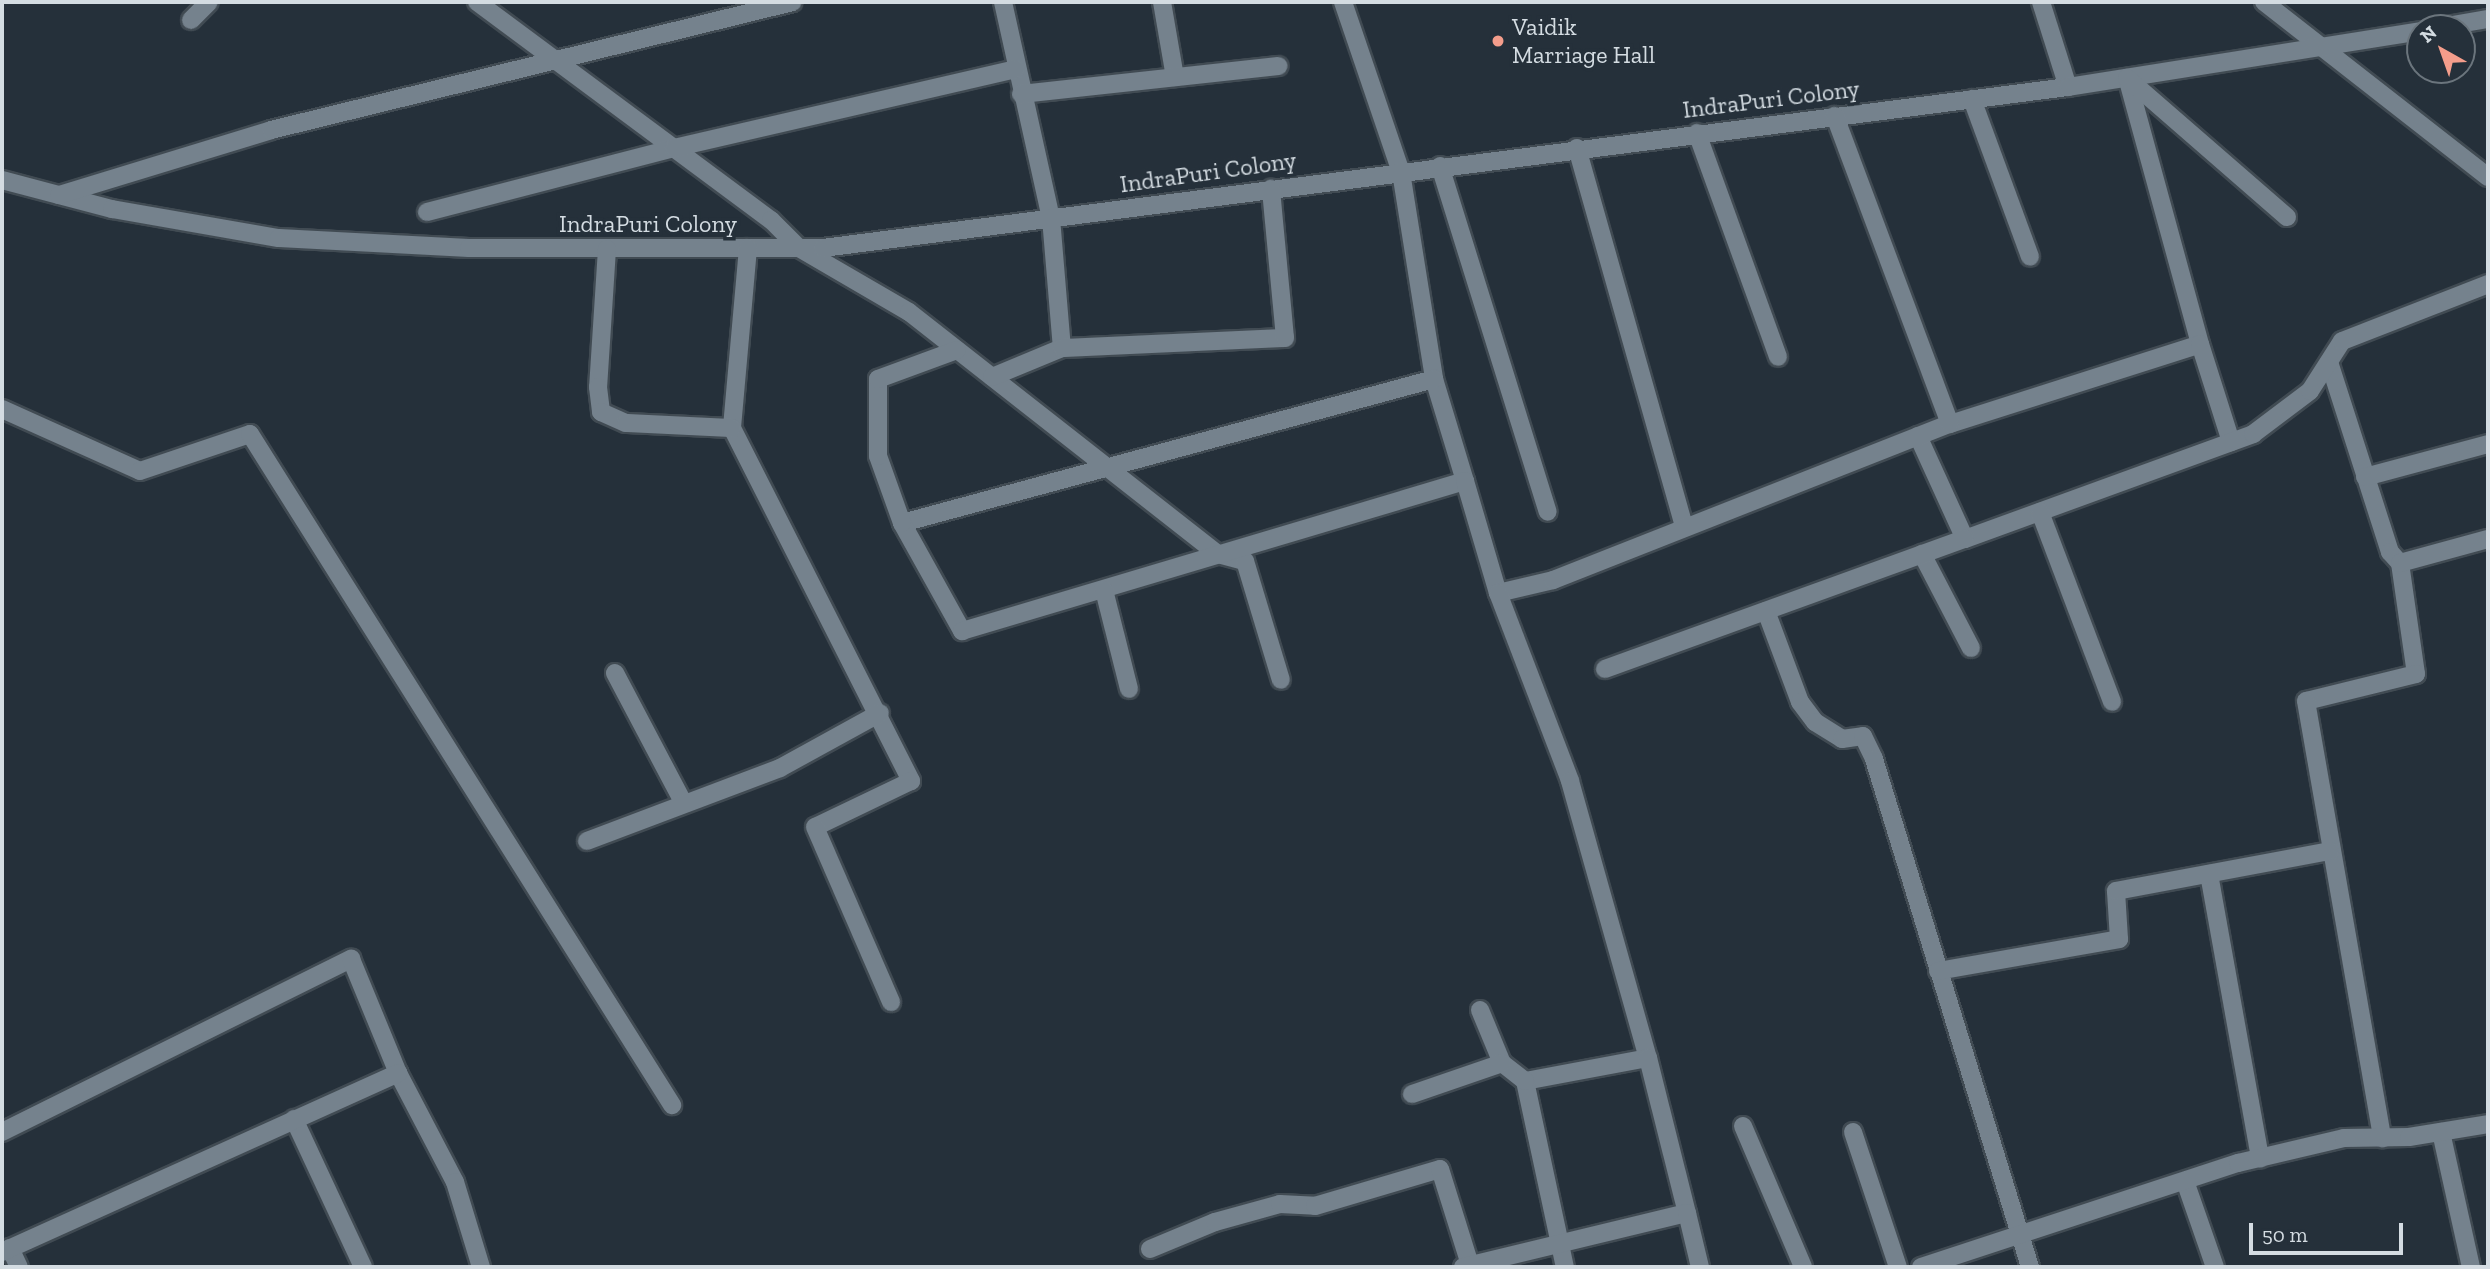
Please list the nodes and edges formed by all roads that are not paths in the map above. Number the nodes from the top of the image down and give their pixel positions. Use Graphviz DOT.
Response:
graph roads {
  1 [pos="209,2"];
  2 [pos="477,2"];
  3 [pos="793,2"];
  4 [pos="1003,2"];
  5 [pos="1162,2"];
  6 [pos="1343,2"];
  7 [pos="2040,2"];
  8 [pos="2263,2"];
  9 [pos="191,20"];
  10 [pos="2406,33"];
  11 [pos="2325,47"];
  12 [pos="556,60"];
  13 [pos="1278,66"];
  14 [pos="1016,69"];
  15 [pos="1175,77"];
  16 [pos="2127,78"];
  17 [pos="2068,87"];
  18 [pos="1021,94"];
  19 [pos="1972,99"];
  20 [pos="1835,116"];
  21 [pos="1697,133"];
  22 [pos="674,148"];
  23 [pos="1577,148"];
  24 [pos="1440,166"];
  25 [pos="1401,172"];
  26 [pos="2488,177"];
  27 [pos="2,180"];
  28 [pos="1271,189"];
  29 [pos="59,195"];
  30 [pos="427,212"];
  31 [pos="2287,217"];
  32 [pos="1051,218"];
  33 [pos="607,248"];
  34 [pos="748,248"];
  35 [pos="799,248"];
  36 [pos="2030,257"];
  37 [pos="2488,285"];
  38 [pos="2200,344"];
  39 [pos="1062,348"];
  40 [pos="957,351"];
  41 [pos="1778,357"];
  42 [pos="2329,362"];
  43 [pos="992,377"];
  44 [pos="1434,379"];
  45 [pos="2,409"];
  46 [pos="1950,424"];
  47 [pos="732,428"];
  48 [pos="1918,436"];
  49 [pos="2231,442"];
  50 [pos="2488,444"];
  51 [pos="1108,466"];
  52 [pos="2365,477"];
  53 [pos="1465,481"];
  54 [pos="1548,512"];
  55 [pos="2040,512"];
  56 [pos="902,523"];
  57 [pos="1684,525"];
  58 [pos="1965,539"];
  59 [pos="2488,539"];
  60 [pos="1217,554"];
  61 [pos="1922,554"];
  62 [pos="2400,563"];
  63 [pos="1104,590"];
  64 [pos="1498,593"];
  65 [pos="1766,611"];
  66 [pos="1971,648"];
  67 [pos="1605,669"];
  68 [pos="615,673"];
  69 [pos="1281,680"];
  70 [pos="1129,689"];
  71 [pos="2112,702"];
  72 [pos="880,713"];
  73 [pos="683,802"];
  74 [pos="587,841"];
  75 [pos="2330,851"];
  76 [pos="2209,874"];
  77 [pos="1938,971"];
  78 [pos="891,1002"];
  79 [pos="1480,1010"];
  80 [pos="1648,1058"];
  81 [pos="1502,1063"];
  82 [pos="398,1073"];
  83 [pos="1525,1081"];
  84 [pos="1412,1094"];
  85 [pos="672,1105"];
  86 [pos="294,1119"];
  87 [pos="2488,1124"];
  88 [pos="1743,1126"];
  89 [pos="2,1132"];
  90 [pos="1853,1132"];
  91 [pos="2441,1132"];
  92 [pos="2382,1138"];
  93 [pos="2260,1158"];
  94 [pos="2185,1181"];
  95 [pos="1687,1213"];
  96 [pos="2018,1238"];
  97 [pos="1561,1243"];
  98 [pos="1150,1249"];
  99 [pos="6,1250"];
  100 [pos="1466,1266"];
  101 [pos="19,1267"];
  102 [pos="363,1267"];
  103 [pos="481,1267"];
  104 [pos="1565,1267"];
  105 [pos="1700,1267"];
  106 [pos="1803,1267"];
  107 [pos="1898,1267"];
  108 [pos="1921,1267"];
  109 [pos="2030,1267"];
  110 [pos="2215,1267"];
  111 [pos="2471,1267"];
  1 -- 9 [label="street"];
  2 -- 12 [label="street"];
  3 -- 12 [label="street"];
  4 -- 14 [label="street"];
  5 -- 15 [label="street"];
  6 -- 25 [label="street"];
  7 -- 17 [label="street"];
  8 -- 11 [label="street"];
  10 -- 11 [label="street, IndraPuri Colony"];
  11 -- 16 [label="street, IndraPuri Colony"];
  11 -- 26 [label="street"];
  12 -- 22 [label="street"];
  12 -- 29 [label="street"];
  13 -- 15 [label="street"];
  14 -- 18 [label="street"];
  14 -- 22 [label="street"];
  15 -- 18 [label="street"];
  16 -- 17 [label="street, IndraPuri Colony"];
  16 -- 31 [label="street"];
  16 -- 38 [label="street"];
  17 -- 19 [label="street, IndraPuri Colony"];
  18 -- 32 [label="street"];
  19 -- 20 [label="street, IndraPuri Colony"];
  19 -- 36 [label="street"];
  20 -- 21 [label="street, IndraPuri Colony"];
  20 -- 46 [label="street"];
  21 -- 23 [label="street, IndraPuri Colony"];
  21 -- 41 [label="street"];
  22 -- 30 [label="street"];
  22 -- 35 [label="street"];
  23 -- 24 [label="street, IndraPuri Colony"];
  23 -- 57 [label="street"];
  24 -- 25 [label="street, IndraPuri Colony"];
  24 -- 54 [label="street"];
  25 -- 28 [label="street, IndraPuri Colony"];
  25 -- 44 [label="street"];
  27 -- 29 [label="street, IndraPuri Colony"];
  28 -- 32 [label="street, IndraPuri Colony"];
  28 -- 39 [label="street"];
  29 -- 33 [label="street, IndraPuri Colony"];
  32 -- 35 [label="street, IndraPuri Colony"];
  32 -- 39 [label="street"];
  33 -- 34 [label="street, IndraPuri Colony"];
  33 -- 47 [label="street"];
  34 -- 35 [label="street, IndraPuri Colony"];
  34 -- 47 [label="street"];
  35 -- 40 [label="street"];
  37 -- 42 [label="street"];
  38 -- 46 [label="street"];
  38 -- 49 [label="street"];
  39 -- 43 [label="street"];
  40 -- 43 [label="street"];
  40 -- 56 [label="street"];
  42 -- 49 [label="street"];
  42 -- 52 [label="street"];
  43 -- 51 [label="street"];
  44 -- 51 [label="street"];
  44 -- 53 [label="street"];
  45 -- 85 [label="street"];
  46 -- 48 [label="street"];
  47 -- 72 [label="street"];
  48 -- 57 [label="street"];
  48 -- 58 [label="street"];
  49 -- 55 [label="street"];
  50 -- 52 [label="street"];
  51 -- 56 [label="street"];
  51 -- 60 [label="street"];
  52 -- 62 [label="street"];
  53 -- 60 [label="street"];
  53 -- 64 [label="street"];
  55 -- 58 [label="street"];
  55 -- 71 [label="street"];
  56 -- 63 [label="street"];
  57 -- 64 [label="street"];
  58 -- 61 [label="street"];
  59 -- 62 [label="street"];
  60 -- 63 [label="street"];
  60 -- 69 [label="street"];
  61 -- 65 [label="street"];
  61 -- 66 [label="street"];
  62 -- 75 [label="street"];
  63 -- 70 [label="street"];
  64 -- 80 [label="street"];
  65 -- 67 [label="street"];
  65 -- 77 [label="street"];
  68 -- 73 [label="street"];
  72 -- 73 [label="street"];
  72 -- 78 [label="street"];
  73 -- 74 [label="street"];
  75 -- 76 [label="street"];
  75 -- 92 [label="street"];
  76 -- 77 [label="street"];
  76 -- 93 [label="street"];
  77 -- 96 [label="street"];
  79 -- 81 [label="street"];
  80 -- 83 [label="street"];
  80 -- 95 [label="street"];
  81 -- 83 [label="street"];
  81 -- 84 [label="street"];
  82 -- 86 [label="street"];
  82 -- 89 [label="street"];
  82 -- 103 [label="street"];
  83 -- 97 [label="street"];
  86 -- 99 [label="street"];
  86 -- 102 [label="street"];
  87 -- 91 [label="street"];
  88 -- 106 [label="street"];
  90 -- 107 [label="street"];
  91 -- 92 [label="street"];
  91 -- 111 [label="street"];
  92 -- 93 [label="street"];
  93 -- 94 [label="street"];
  94 -- 96 [label="street"];
  94 -- 110 [label="street"];
  95 -- 97 [label="street"];
  95 -- 105 [label="street"];
  96 -- 108 [label="street"];
  96 -- 109 [label="street"];
  97 -- 100 [label="street"];
  97 -- 104 [label="street"];
  98 -- 100 [label="street"];
  99 -- 101 [label="street"];
}
